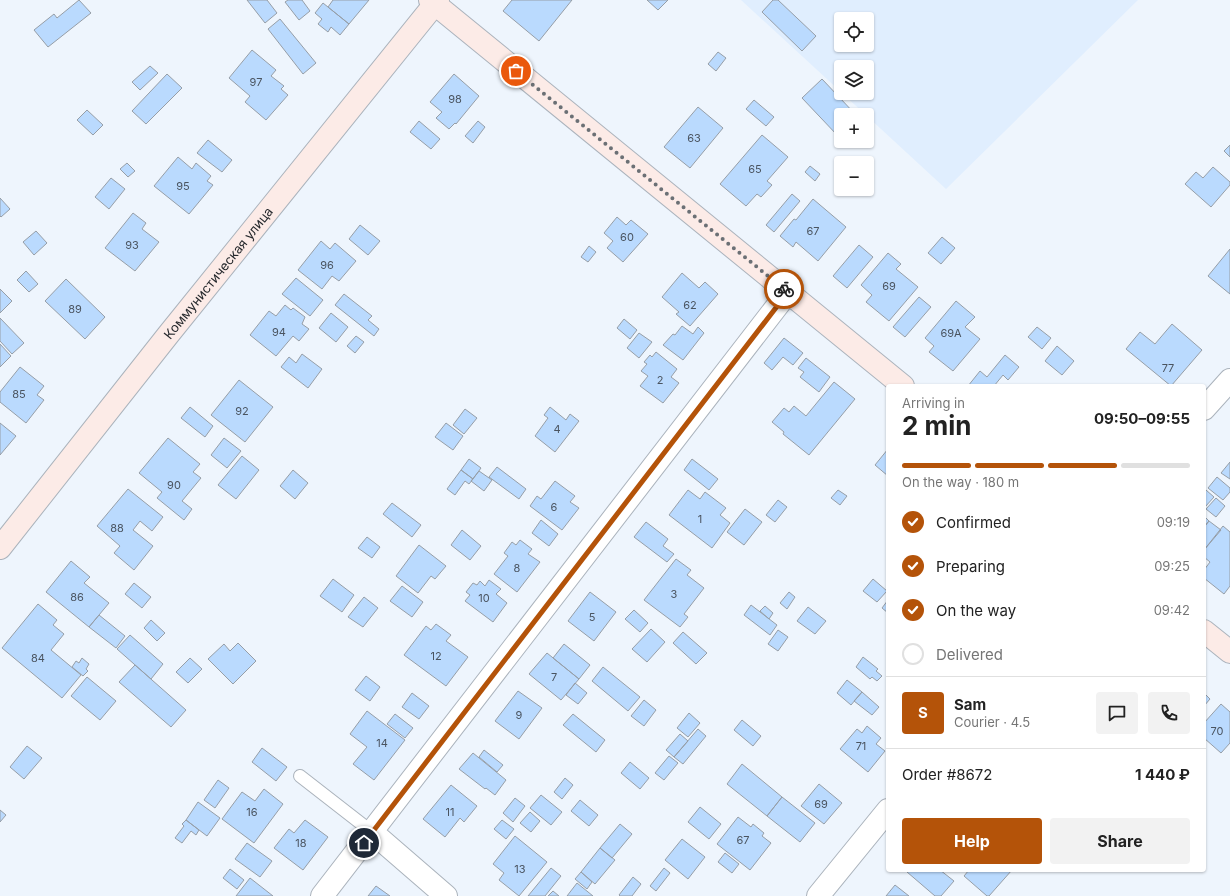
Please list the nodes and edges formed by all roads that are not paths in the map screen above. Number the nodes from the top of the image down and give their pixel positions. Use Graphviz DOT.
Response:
graph roads {
  1 [pos="434,1"];
  2 [pos="788,292"];
  3 [pos="1230,380"];
  4 [pos="901,384"];
  5 [pos="1206,407"];
  6 [pos="0,548"];
  7 [pos="1206,633"];
  8 [pos="1230,652"];
  9 [pos="300,776"];
  10 [pos="886,812"];
  11 [pos="372,832"];
  12 [pos="322,896"];
  13 [pos="446,896"];
  14 [pos="818,896"];
  1 -- 2 [label="main road"];
  1 -- 6 [label="main road, Коммунистическая улица"];
  2 -- 4 [label="main road"];
  2 -- 11 [label="street"];
  3 -- 5 [label="street"];
  7 -- 8 [label="main road"];
  9 -- 11 [label="lane"];
  10 -- 14 [label="street"];
  11 -- 12 [label="street"];
  11 -- 13 [label="street"];
}
